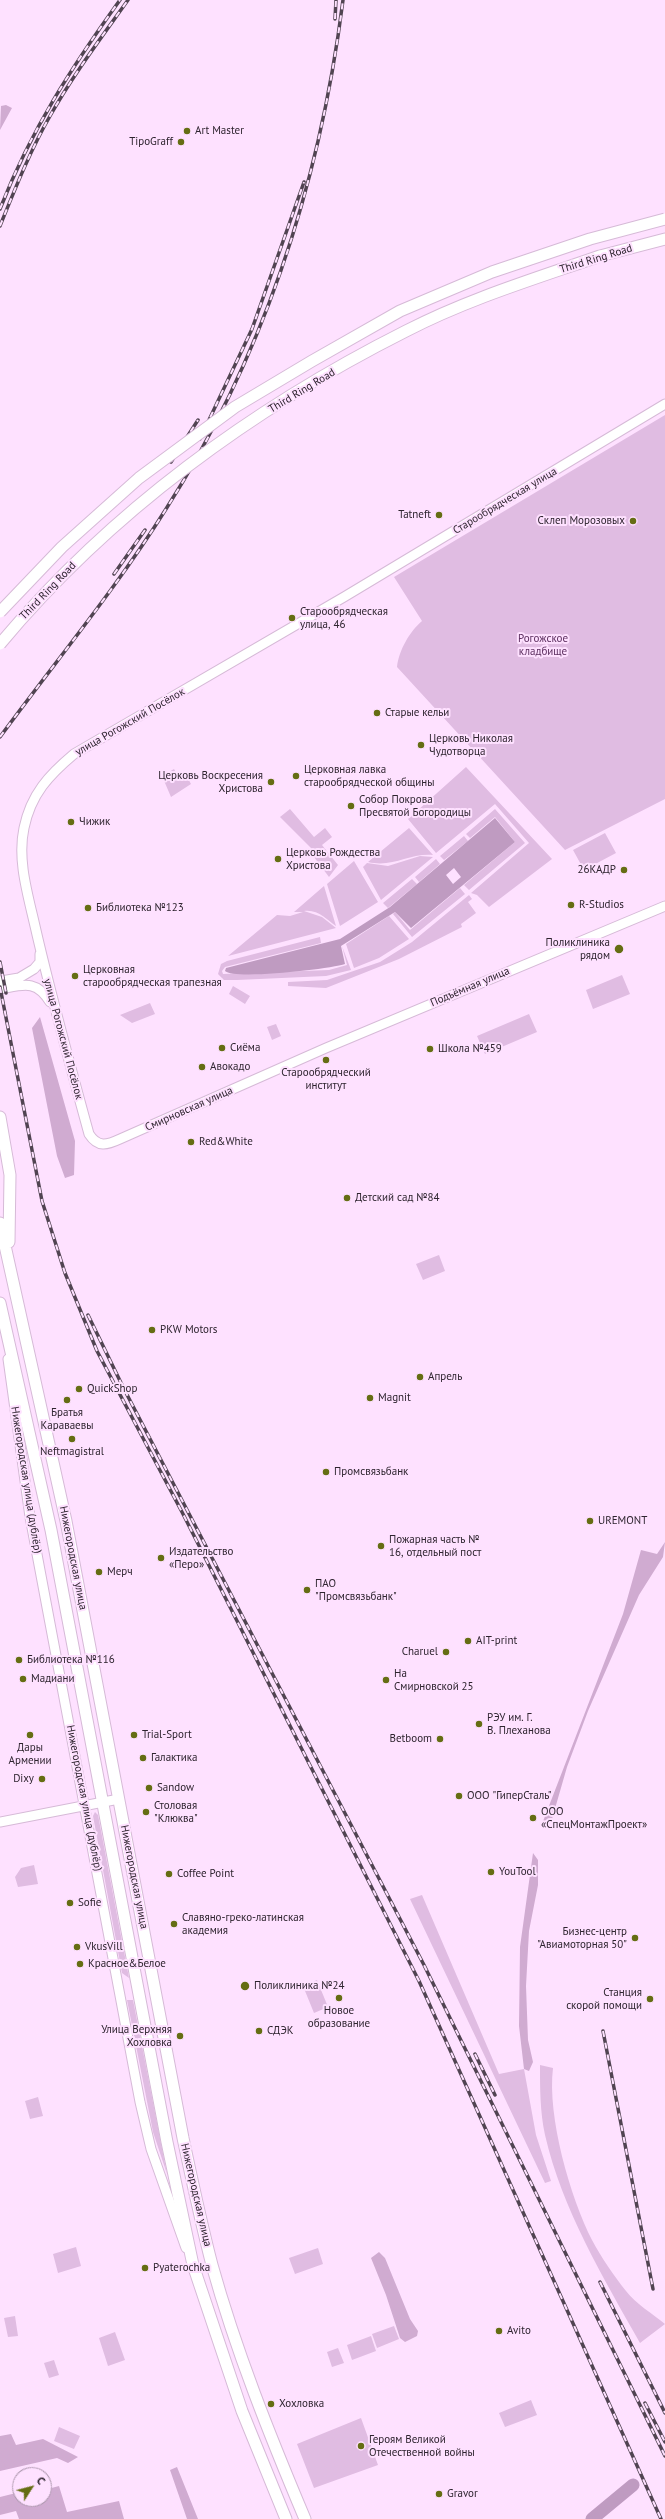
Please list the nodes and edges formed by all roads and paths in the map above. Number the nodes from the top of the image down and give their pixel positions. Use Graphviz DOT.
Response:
graph roads {
  1 [pos="665,219"];
  2 [pos="665,239"];
  3 [pos="665,404"];
  4 [pos="344,597"];
  5 [pos="0,612"];
  6 [pos="0,644"];
  7 [pos="665,906"];
  8 [pos="41,951"];
  9 [pos="0,981"];
  10 [pos="0,989"];
  11 [pos="53,1006"];
  12 [pos="276,1070"];
  13 [pos="0,1117"];
  14 [pos="101,1145"];
  15 [pos="0,1223"];
  16 [pos="12,1278"];
  17 [pos="0,1303"];
  18 [pos="4,1324"];
  19 [pos="119,1799"];
  20 [pos="103,1802"];
  21 [pos="85,1806"];
  22 [pos="0,1822"];
  23 [pos="193,2265"];
  24 [pos="286,2519"];
  25 [pos="305,2519"];
  1 -- 5 [label="main road, Third Ring Road, bridge"];
  2 -- 6 [label="main road, Third Ring Road, bridge"];
  3 -- 4 [label="street, Старообрядческая улица"];
  4 -- 8 [label="street, улица Рогожский Посёлок"];
  7 -- 12 [label="street, Подъёмная улица"];
  8 -- 9 [label="street"];
  8 -- 11 [label="street, улица Рогожский Посёлок"];
  10 -- 11 [label="street"];
  11 -- 14 [label="street, улица Рогожский Посёлок"];
  12 -- 14 [label="street, Смирновская улица"];
  13 -- 16 [label="main road"];
  15 -- 16 [label="main road, Нижегородская улица"];
  16 -- 19 [label="main road, Нижегородская улица"];
  17 -- 18 [label="main road, Нижегородская улица"];
  18 -- 20 [label="main road, Нижегородская улица"];
  18 -- 21 [label="street, Нижегородская улица (дублёр)"];
  19 -- 20 [label="street"];
  19 -- 25 [label="main road, Нижегородская улица"];
  20 -- 21 [label="street"];
  20 -- 23 [label="main road, Нижегородская улица"];
  21 -- 22 [label="street"];
  21 -- 23 [label="street, Нижегородская улица (дублёр)"];
  23 -- 24 [label="main road, Нижегородская улица"];
}
